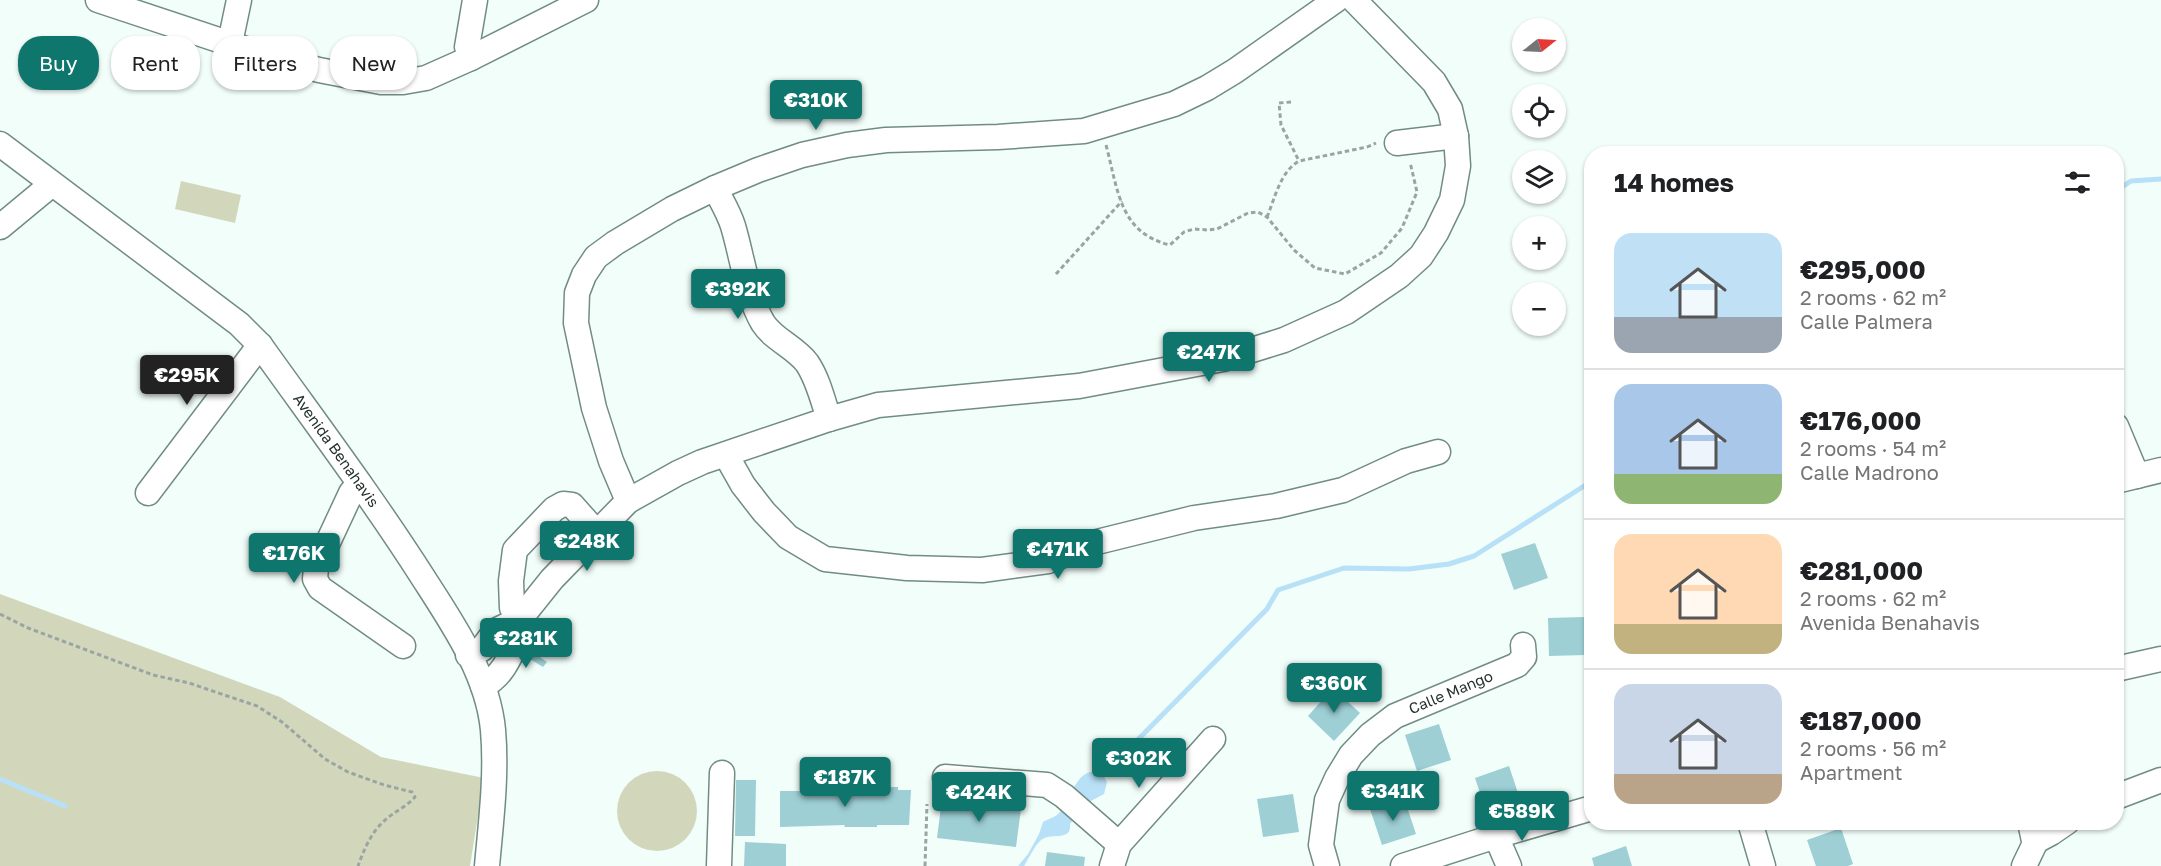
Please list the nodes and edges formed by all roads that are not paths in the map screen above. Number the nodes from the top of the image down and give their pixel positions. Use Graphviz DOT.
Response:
graph roads {
  1 [pos="98,0"];
  2 [pos="240,0"];
  3 [pos="476,0"];
  4 [pos="586,0"];
  5 [pos="1336,0"];
  6 [pos="1353,0"];
  7 [pos="232,36"];
  8 [pos="212,37"];
  9 [pos="471,58"];
  10 [pos="318,70"];
  11 [pos="1456,136"];
  12 [pos="1388,142"];
  13 [pos="0,144"];
  14 [pos="52,184"];
  15 [pos="716,188"];
  16 [pos="0,227"];
  17 [pos="260,345"];
  18 [pos="829,419"];
  19 [pos="1438,452"];
  20 [pos="726,455"];
  21 [pos="2161,470"];
  22 [pos="2127,478"];
  23 [pos="359,483"];
  24 [pos="148,492"];
  25 [pos="628,501"];
  26 [pos="596,532"];
  27 [pos="520,619"];
  28 [pos="1523,645"];
  29 [pos="403,646"];
  30 [pos="468,655"];
  31 [pos="2161,659"];
  32 [pos="2124,667"];
  33 [pos="483,686"];
  34 [pos="1213,739"];
  35 [pos="722,773"];
  36 [pos="945,777"];
  37 [pos="2161,780"];
  38 [pos="2124,794"];
  39 [pos="1584,810"];
  40 [pos="1752,830"];
  41 [pos="2055,830"];
  42 [pos="2033,831"];
  43 [pos="1496,836"];
  44 [pos="1115,855"];
  45 [pos="487,866"];
  46 [pos="720,866"];
  47 [pos="1327,866"];
  48 [pos="1403,866"];
  49 [pos="1509,866"];
  50 [pos="1763,866"];
  51 [pos="2024,866"];
  1 -- 8 [label="street"];
  2 -- 7 [label="street"];
  3 -- 9 [label="street"];
  4 -- 9 [label="street"];
  5 -- 15 [label="street"];
  6 -- 11 [label="street"];
  9 -- 10 [label="street"];
  11 -- 12 [label="street"];
  11 -- 18 [label="street"];
  13 -- 14 [label="street, Avenida Benahavis"];
  14 -- 16 [label="street"];
  14 -- 17 [label="street, Avenida Benahavis"];
  15 -- 18 [label="street"];
  15 -- 25 [label="street"];
  17 -- 23 [label="street, Avenida Benahavis"];
  17 -- 24 [label="street"];
  18 -- 20 [label="street"];
  19 -- 20 [label="street"];
  20 -- 25 [label="street"];
  21 -- 22 [label="street"];
  23 -- 29 [label="street"];
  23 -- 30 [label="street, Avenida Benahavis"];
  25 -- 26 [label="street"];
  26 -- 27 [label="street"];
  26 -- 27 [label="street"];
  27 -- 30 [label="street"];
  27 -- 33 [label="street"];
  28 -- 47 [label="street, Calle Mango"];
  30 -- 33 [label="street, Avenida Benahavis"];
  31 -- 32 [label="street"];
  33 -- 45 [label="street, Avenida Benahavis"];
  34 -- 44 [label="street"];
  35 -- 46 [label="street"];
  36 -- 44 [label="street"];
  37 -- 38 [label="street"];
  39 -- 43 [label="street"];
  40 -- 50 [label="street"];
  41 -- 42 [label="street"];
  42 -- 51 [label="street"];
  43 -- 48 [label="street"];
  43 -- 49 [label="street"];
}
